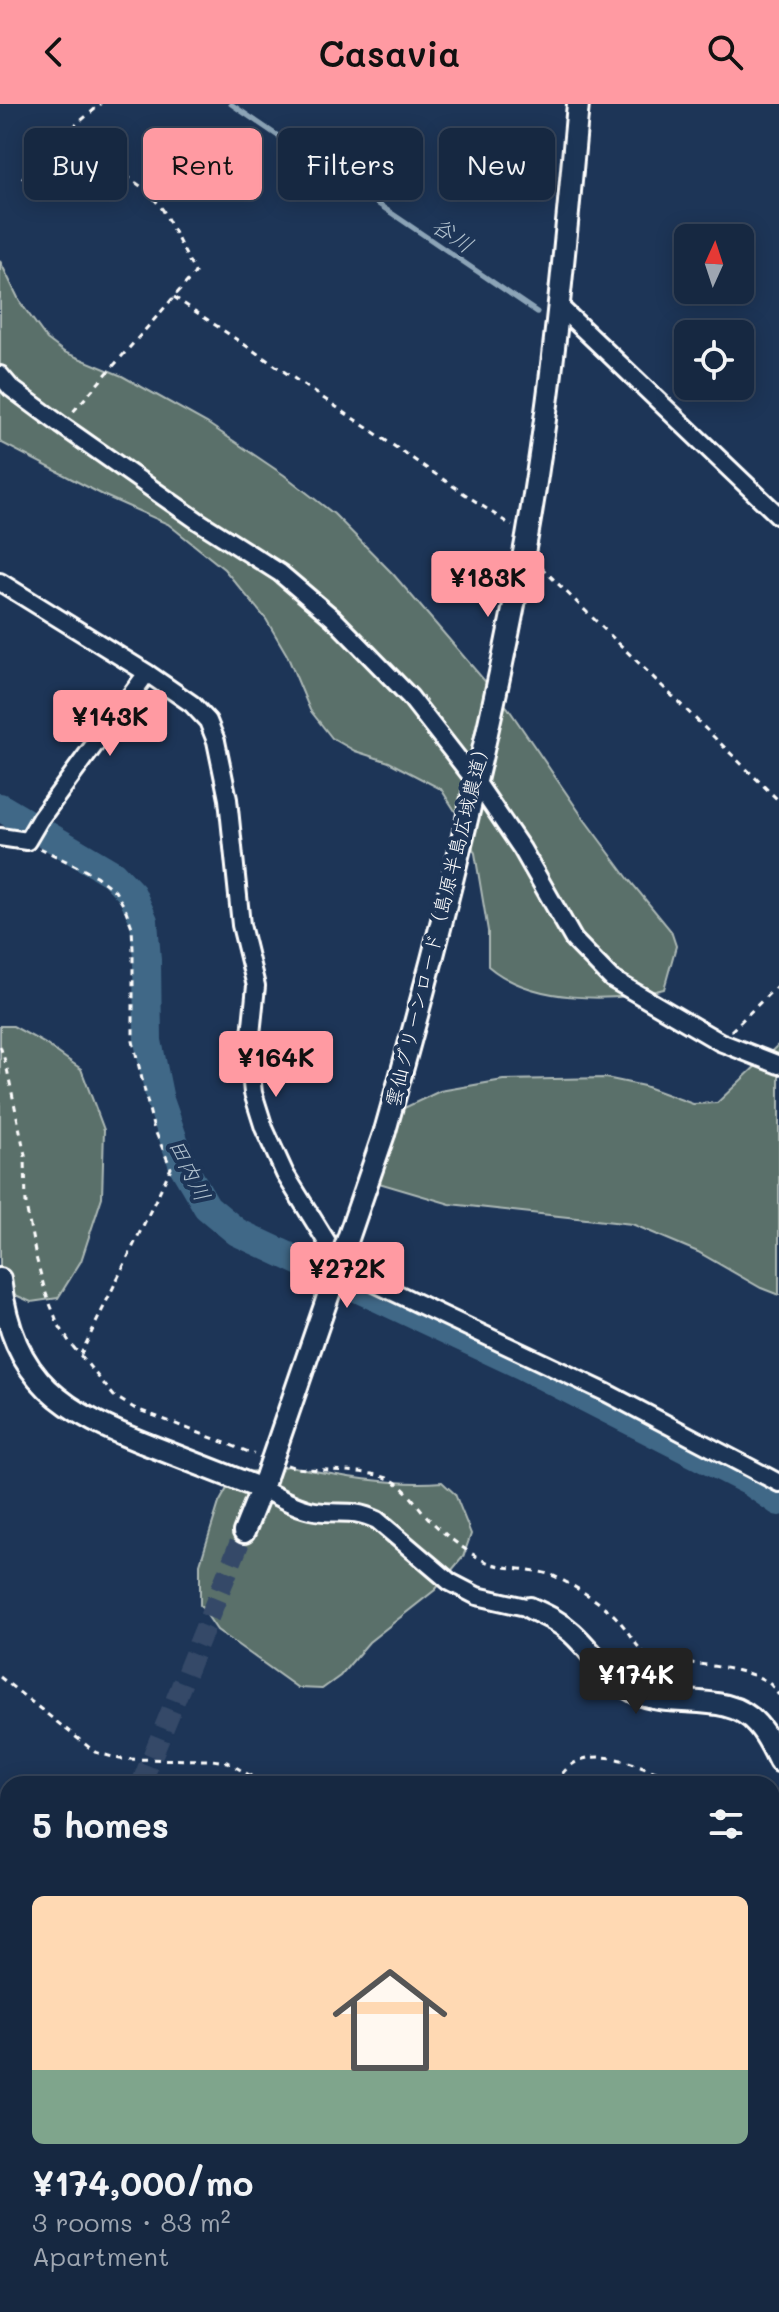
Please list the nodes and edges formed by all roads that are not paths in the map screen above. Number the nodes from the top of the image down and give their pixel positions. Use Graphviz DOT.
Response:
graph roads {
  1 [pos="578,104"];
  2 [pos="560,307"];
  3 [pos="0,375"];
  4 [pos="779,516"];
  5 [pos="0,582"];
  6 [pos="147,673"];
  7 [pos="477,783"];
  8 [pos="0,837"];
  9 [pos="779,1065"];
  10 [pos="0,1279"];
  11 [pos="269,1471"];
  12 [pos="779,1483"];
  13 [pos="244,1532"];
  14 [pos="530,1608"];
  15 [pos="779,1761"];
  1 -- 2 [label="street, 雲仙グリーンロード（島原半島広域農道）"];
  2 -- 4 [label="street"];
  2 -- 7 [label="street, 雲仙グリーンロード（島原半島広域農道）"];
  3 -- 7 [label="street"];
  5 -- 6 [label="street"];
  6 -- 8 [label="street"];
  6 -- 12 [label="street"];
  7 -- 9 [label="street"];
  7 -- 11 [label="street, 雲仙グリーンロード（島原半島広域農道）, bridge"];
  10 -- 11 [label="street"];
  11 -- 13 [label="street, 雲仙グリーンロード（島原半島広域農道）"];
  11 -- 14 [label="street"];
  14 -- 15 [label="street"];
}
